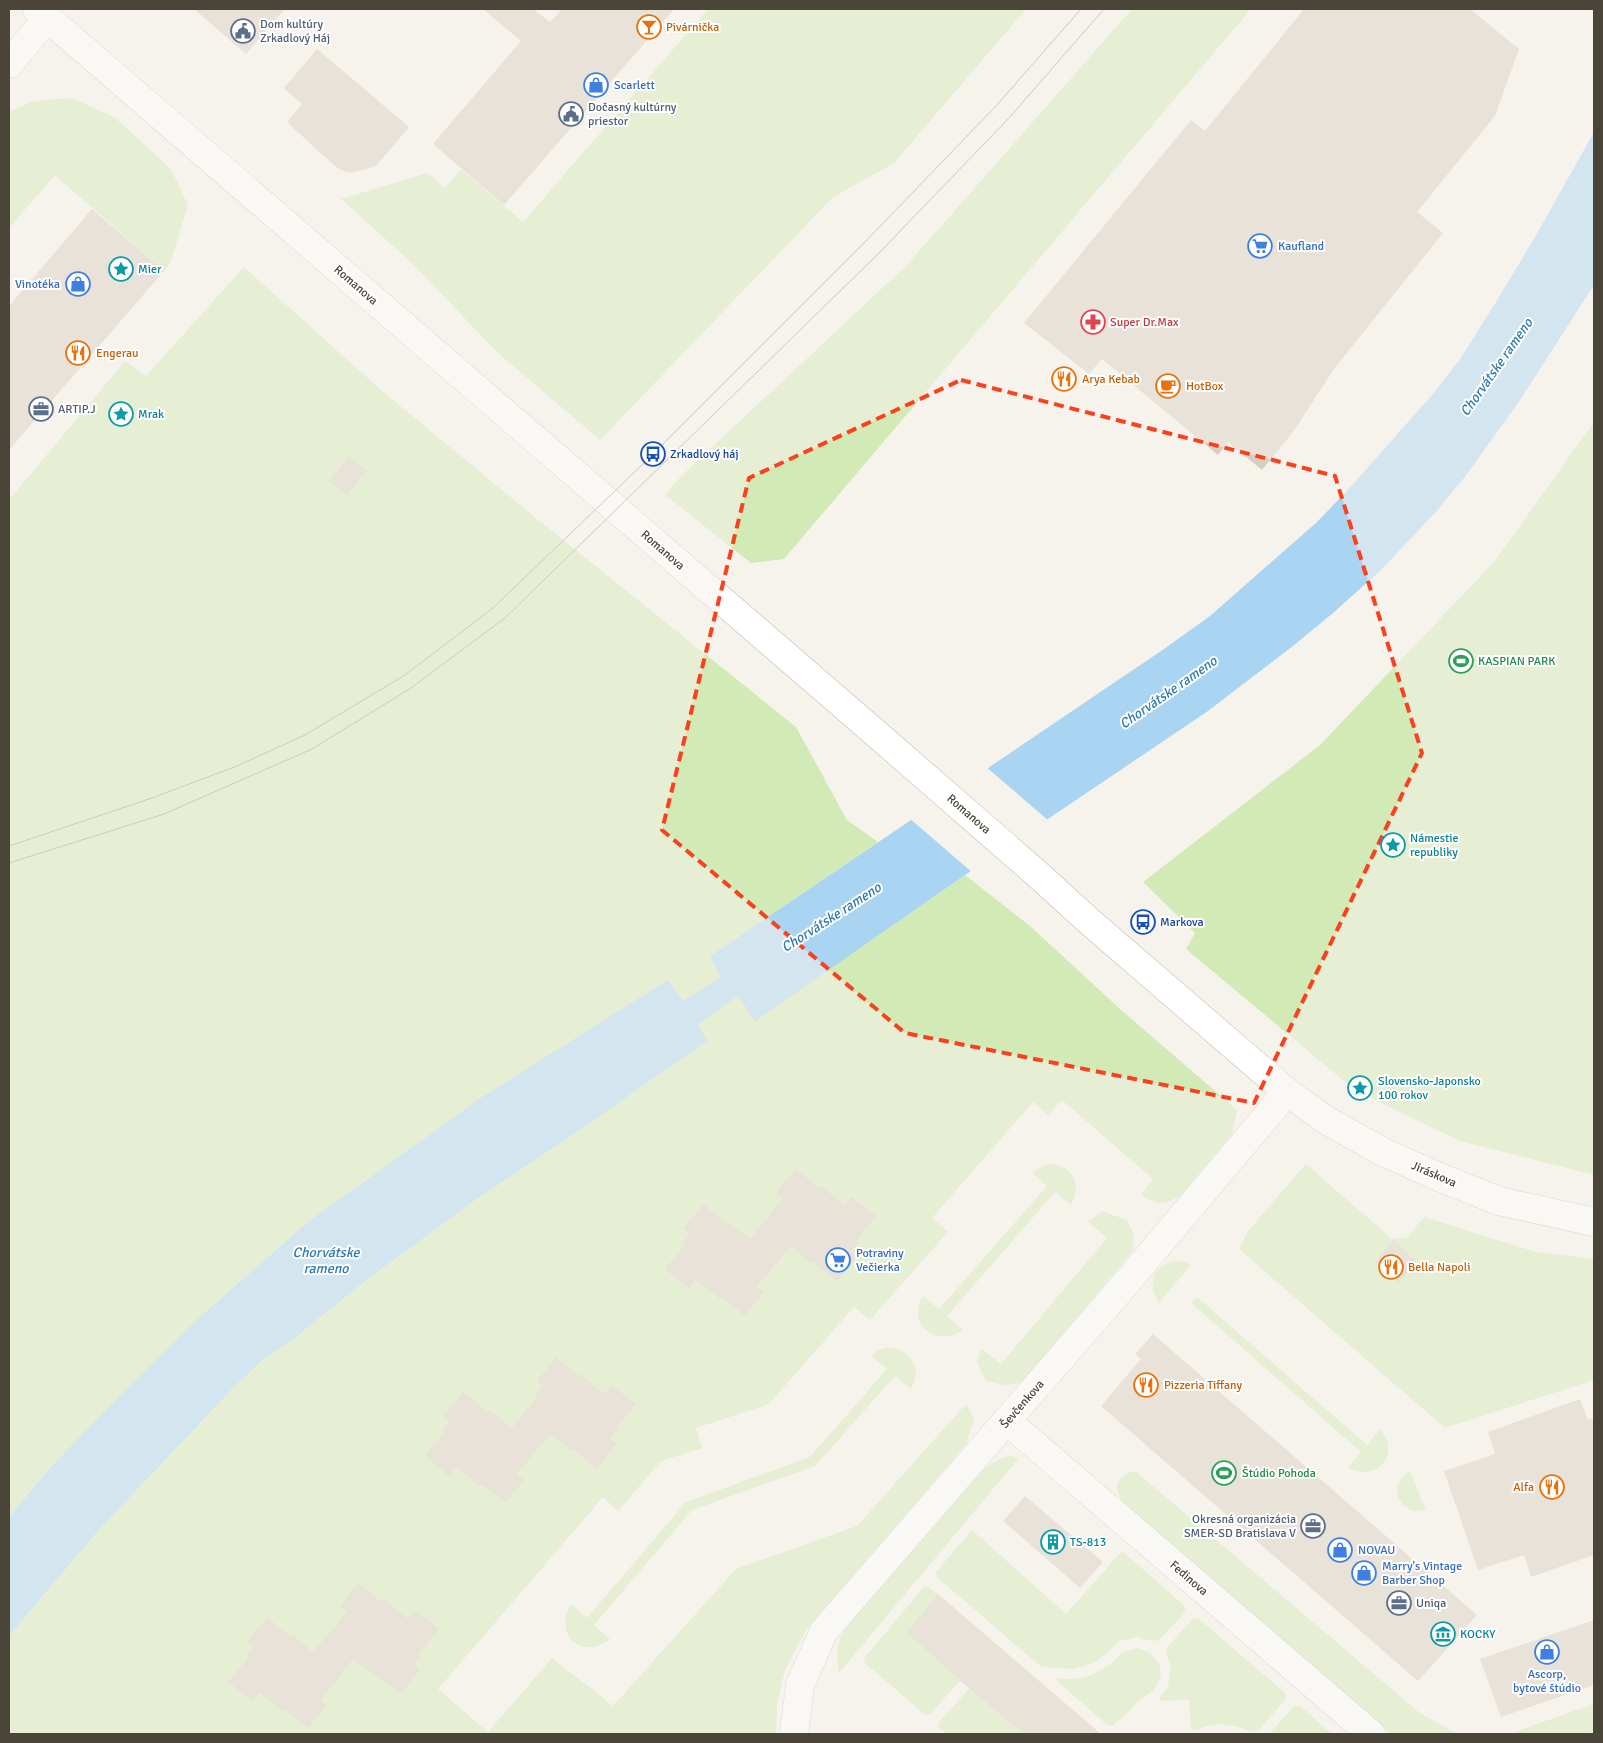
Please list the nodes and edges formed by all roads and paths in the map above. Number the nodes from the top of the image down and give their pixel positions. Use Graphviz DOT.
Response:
graph roads {
  1 [pos="42,13"];
  2 [pos="9,64"];
  3 [pos="1287,1092"];
  4 [pos="1594,1222"];
  5 [pos="1007,1421"];
  6 [pos="794,1734"];
  7 [pos="1371,1734"];
  1 -- 2 [label="street"];
  1 -- 3 [label="street, Romanova"];
  3 -- 4 [label="street, Jiráskova"];
  3 -- 5 [label="street, Ševčenkova"];
  5 -- 6 [label="street, Ševčenkova"];
  5 -- 7 [label="street, Fedinova"];
}
